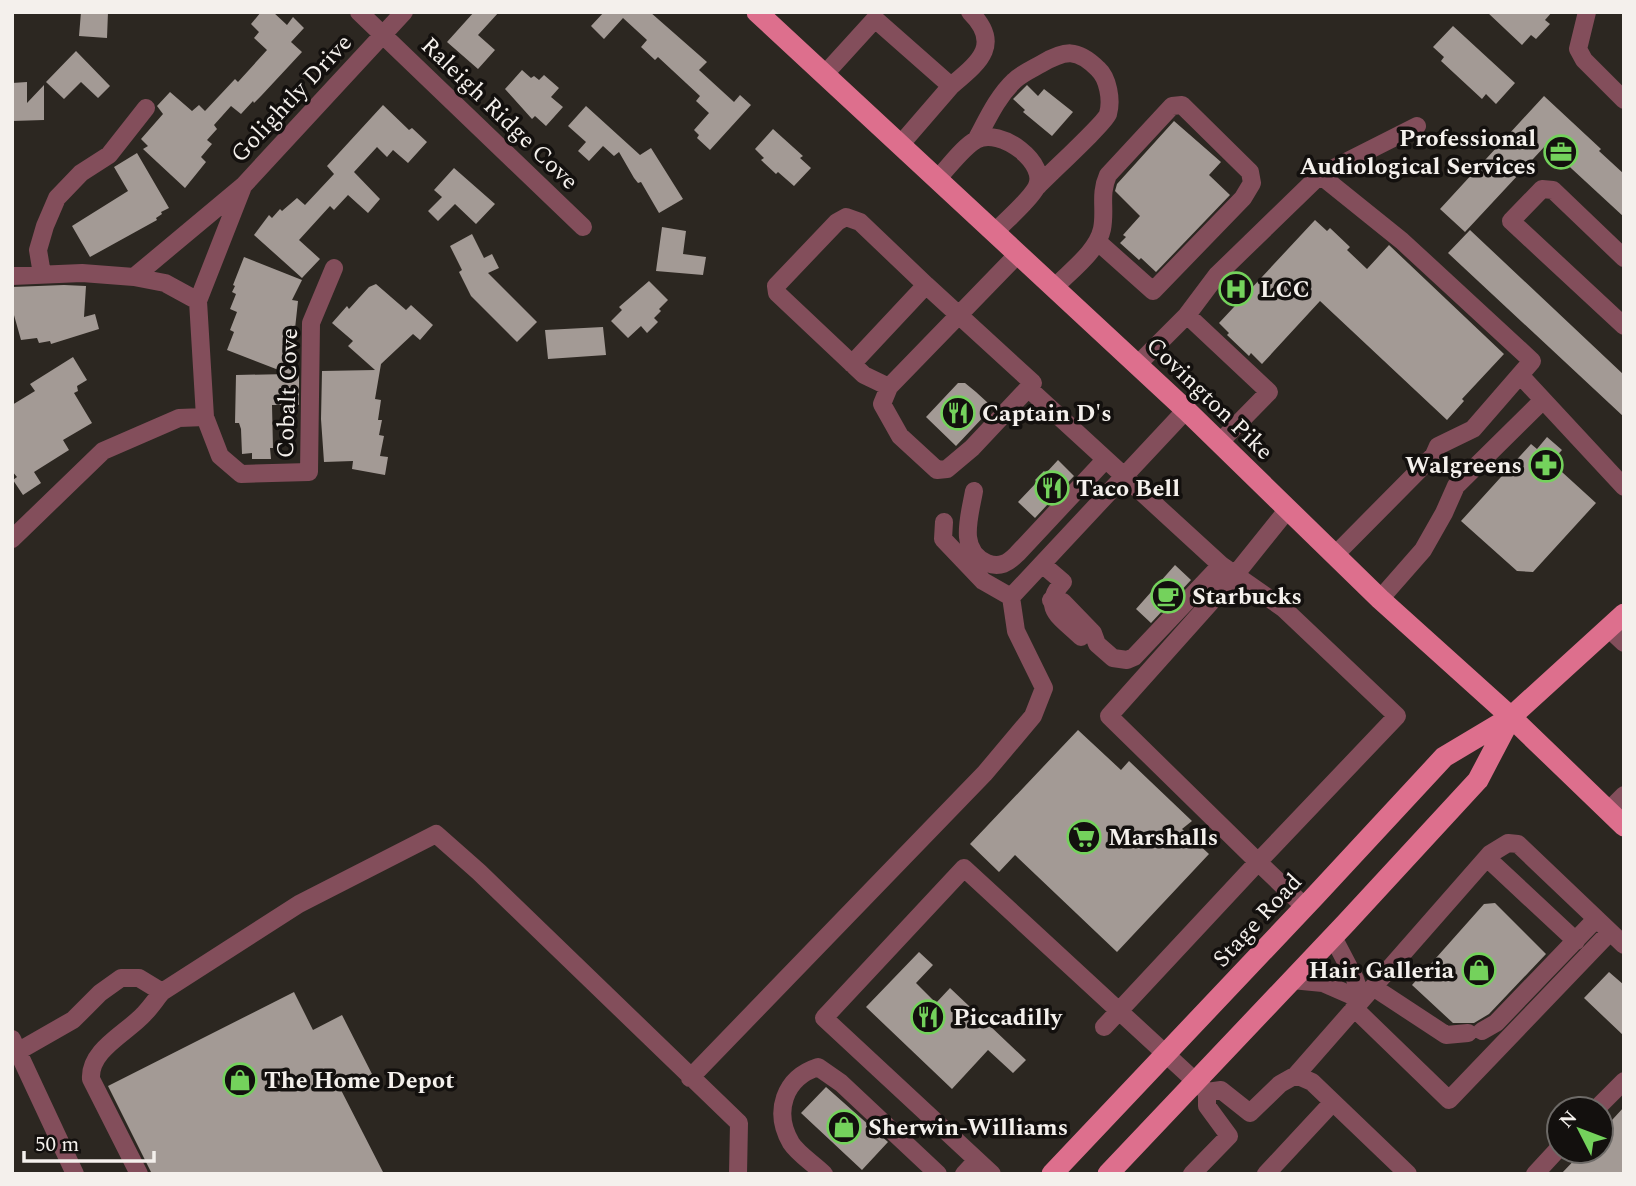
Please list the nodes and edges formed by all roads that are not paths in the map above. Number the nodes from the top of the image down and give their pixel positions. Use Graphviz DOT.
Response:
graph roads {
  1 [pos="359,12"];
  2 [pos="404,12"];
  3 [pos="757,12"];
  4 [pos="970,12"];
  5 [pos="1587,12"];
  6 [pos="383,35"];
  7 [pos="824,75"];
  8 [pos="951,86"];
  9 [pos="1624,100"];
  10 [pos="146,108"];
  11 [pos="1417,126"];
  12 [pos="976,140"];
  13 [pos="900,145"];
  14 [pos="1320,175"];
  15 [pos="937,179"];
  16 [pos="243,186"];
  17 [pos="1037,187"];
  18 [pos="583,227"];
  19 [pos="995,232"];
  20 [pos="1098,242"];
  21 [pos="1018,254"];
  22 [pos="1624,258"];
  23 [pos="334,268"];
  24 [pos="42,274"];
  25 [pos="12,276"];
  26 [pos="134,277"];
  27 [pos="926,285"];
  28 [pos="1054,288"];
  29 [pos="198,301"];
  30 [pos="1187,315"];
  31 [pos="957,316"];
  32 [pos="1624,326"];
  33 [pos="852,363"];
  34 [pos="1137,365"];
  35 [pos="1520,375"];
  36 [pos="889,387"];
  37 [pos="1028,388"];
  38 [pos="1544,401"];
  39 [pos="1186,410"];
  40 [pos="205,417"];
  41 [pos="1220,442"];
  42 [pos="1105,460"];
  43 [pos="1124,477"];
  44 [pos="1624,487"];
  45 [pos="974,491"];
  46 [pos="1288,509"];
  47 [pos="944,522"];
  48 [pos="12,539"];
  49 [pos="1335,555"];
  50 [pos="1042,564"];
  51 [pos="1228,570"];
  52 [pos="1011,597"];
  53 [pos="1380,599"];
  54 [pos="1616,621"];
  55 [pos="1624,643"];
  56 [pos="1511,717"];
  57 [pos="1624,795"];
  58 [pos="1608,811"];
  59 [pos="1624,827"];
  60 [pos="1487,858"];
  61 [pos="1258,862"];
  62 [pos="1305,907"];
  63 [pos="1596,919"];
  64 [pos="1610,932"];
  65 [pos="1333,937"];
  66 [pos="1576,941"];
  67 [pos="1624,945"];
  68 [pos="1292,980"];
  69 [pos="162,992"];
  70 [pos="1363,998"];
  71 [pos="1119,1011"];
  72 [pos="1104,1027"];
  73 [pos="15,1046"];
  74 [pos="1166,1054"];
  75 [pos="1296,1075"];
  76 [pos="690,1078"];
  77 [pos="1624,1080"];
  78 [pos="1202,1087"];
  79 [pos="1610,1095"];
  80 [pos="1333,1102"];
  81 [pos="1250,1113"];
  82 [pos="1230,1136"];
  83 [pos="977,1160"];
  84 [pos="1201,1171"];
  85 [pos="75,1174"];
  86 [pos="139,1174"];
  87 [pos="738,1174"];
  88 [pos="824,1174"];
  89 [pos="938,1174"];
  90 [pos="964,1174"];
  91 [pos="992,1174"];
  92 [pos="1052,1174"];
  93 [pos="1108,1174"];
  94 [pos="1266,1174"];
  95 [pos="1408,1174"];
  1 -- 6 [label="street, Raleigh Ridge Cove"];
  2 -- 6 [label="street, Golightly Drive"];
  3 -- 7 [label="main road, Covington Pike"];
  4 -- 8 [label="street"];
  5 -- 9 [label="street"];
  6 -- 16 [label="street, Golightly Drive"];
  6 -- 18 [label="street, Raleigh Ridge Cove"];
  7 -- 8 [label="street"];
  7 -- 13 [label="main road, Covington Pike"];
  8 -- 13 [label="street"];
  10 -- 24 [label="street"];
  11 -- 14 [label="street"];
  12 -- 15 [label="street"];
  12 -- 17 [label="street"];
  12 -- 17 [label="street"];
  13 -- 15 [label="main road, Covington Pike"];
  14 -- 30 [label="street"];
  14 -- 35 [label="street"];
  15 -- 19 [label="main road, Covington Pike"];
  16 -- 26 [label="street"];
  16 -- 29 [label="street"];
  17 -- 19 [label="street"];
  19 -- 21 [label="main road, Covington Pike"];
  20 -- 20 [label="street"];
  20 -- 28 [label="street"];
  21 -- 28 [label="main road, Covington Pike"];
  21 -- 31 [label="street"];
  22 -- 32 [label="street"];
  23 -- 40 [label="street, Cobalt Cove"];
  24 -- 25 [label="street"];
  24 -- 26 [label="street"];
  26 -- 29 [label="street"];
  27 -- 31 [label="street"];
  27 -- 33 [label="street"];
  27 -- 33 [label="street"];
  28 -- 34 [label="main road, Covington Pike"];
  29 -- 40 [label="street"];
  30 -- 34 [label="street"];
  30 -- 41 [label="street"];
  31 -- 36 [label="street"];
  31 -- 37 [label="street"];
  33 -- 36 [label="street"];
  34 -- 39 [label="main road, Covington Pike"];
  35 -- 38 [label="street"];
  35 -- 49 [label="street"];
  36 -- 37 [label="street"];
  37 -- 42 [label="street"];
  38 -- 44 [label="street"];
  38 -- 53 [label="street"];
  39 -- 41 [label="main road, Covington Pike"];
  39 -- 43 [label="street"];
  40 -- 48 [label="street"];
  41 -- 46 [label="main road, Covington Pike"];
  42 -- 43 [label="street"];
  42 -- 45 [label="street"];
  43 -- 50 [label="street"];
  43 -- 51 [label="street"];
  46 -- 49 [label="main road, Covington Pike"];
  46 -- 51 [label="street"];
  47 -- 52 [label="street"];
  49 -- 53 [label="main road, Covington Pike"];
  50 -- 51 [label="street"];
  50 -- 52 [label="street"];
  51 -- 61 [label="street"];
  51 -- 61 [label="street"];
  52 -- 76 [label="street"];
  53 -- 56 [label="main road, Covington Pike"];
  54 -- 55 [label="street"];
  54 -- 56 [label="main road, Stage Road"];
  56 -- 58 [label="main road, Covington Pike"];
  56 -- 62 [label="main road, Stage Road"];
  56 -- 65 [label="main road, Stage Road"];
  57 -- 58 [label="street"];
  58 -- 59 [label="main road, Covington Pike"];
  60 -- 63 [label="street"];
  60 -- 66 [label="street"];
  60 -- 70 [label="street"];
  61 -- 62 [label="street"];
  61 -- 71 [label="street"];
  62 -- 74 [label="main road, Stage Road"];
  63 -- 64 [label="street"];
  63 -- 66 [label="street"];
  64 -- 67 [label="street"];
  64 -- 70 [label="street"];
  65 -- 68 [label="main road, Stage Road"];
  65 -- 70 [label="street"];
  66 -- 70 [label="street"];
  68 -- 70 [label="street"];
  68 -- 78 [label="main road, Stage Road"];
  69 -- 73 [label="street"];
  69 -- 76 [label="street"];
  69 -- 86 [label="street"];
  70 -- 75 [label="street"];
  71 -- 72 [label="street"];
  71 -- 74 [label="street"];
  71 -- 83 [label="street"];
  73 -- 85 [label="street"];
  74 -- 78 [label="street"];
  74 -- 92 [label="main road, Stage Road"];
  75 -- 80 [label="street"];
  75 -- 81 [label="street"];
  76 -- 87 [label="street"];
  77 -- 79 [label="street"];
  78 -- 81 [label="street"];
  78 -- 82 [label="street"];
  78 -- 93 [label="main road, Stage Road"];
  80 -- 94 [label="street"];
  80 -- 95 [label="street"];
  81 -- 82 [label="street"];
  82 -- 84 [label="street"];
  83 -- 90 [label="street"];
  83 -- 91 [label="street"];
  88 -- 89 [label="street"];
}
